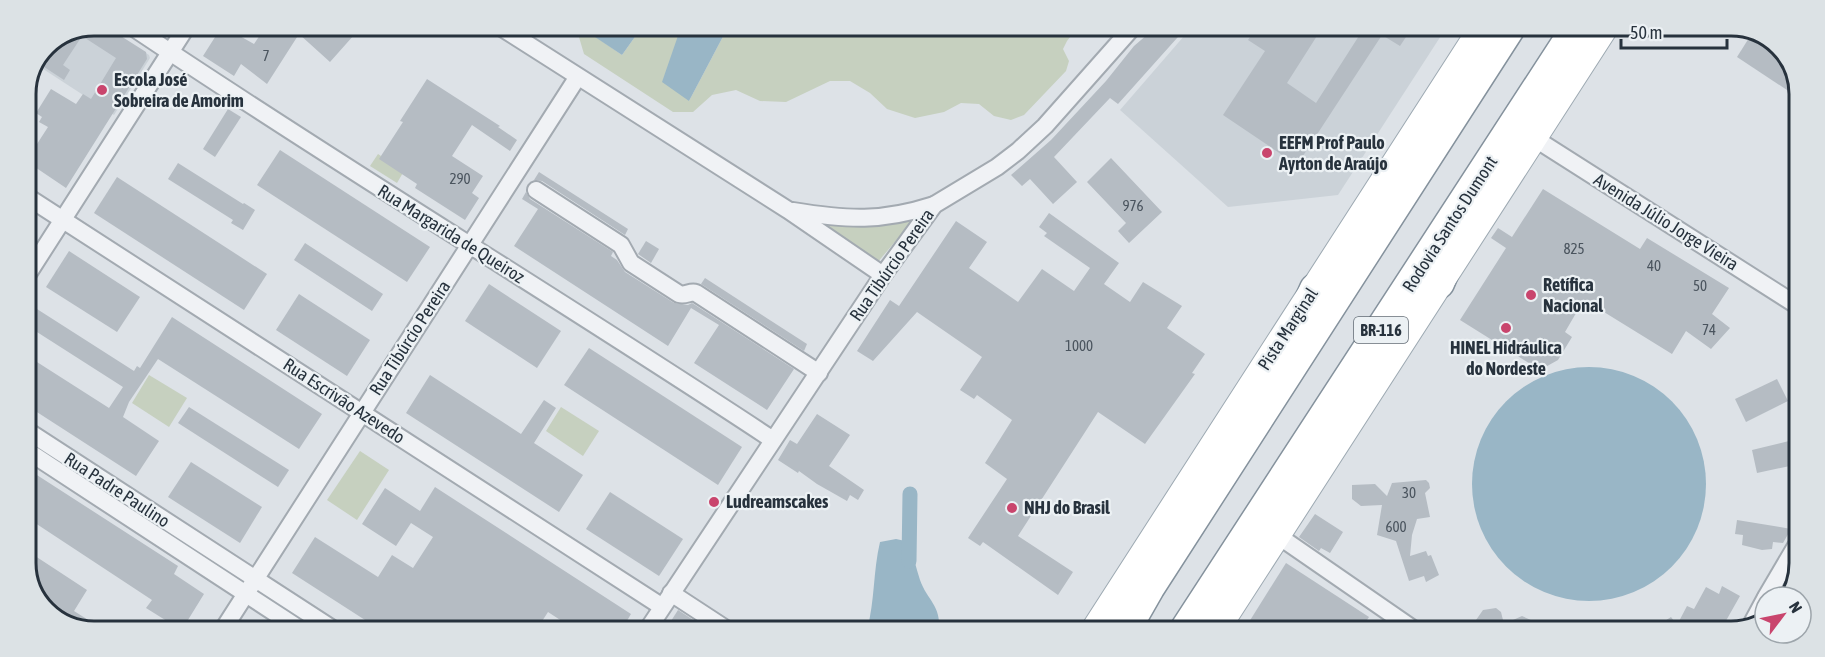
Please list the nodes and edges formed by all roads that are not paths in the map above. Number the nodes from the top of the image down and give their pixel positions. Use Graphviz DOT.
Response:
graph roads {
  1 [pos="146,36"];
  2 [pos="180,36"];
  3 [pos="514,36"];
  4 [pos="1125,36"];
  5 [pos="1477,36"];
  6 [pos="1504,36"];
  7 [pos="1572,36"];
  8 [pos="1600,36"];
  9 [pos="170,52"];
  10 [pos="577,78"];
  11 [pos="1534,138"];
  12 [pos="1490,163"];
  13 [pos="536,190"];
  14 [pos="36,202"];
  15 [pos="934,205"];
  16 [pos="788,210"];
  17 [pos="63,220"];
  18 [pos="470,247"];
  19 [pos="36,262"];
  20 [pos="883,275"];
  21 [pos="1439,283"];
  22 [pos="1315,289"];
  23 [pos="1789,300"];
  24 [pos="820,371"];
  25 [pos="1267,404"];
  26 [pos="361,413"];
  27 [pos="36,437"];
  28 [pos="773,440"];
  29 [pos="36,457"];
  30 [pos="179,530"];
  31 [pos="1277,535"];
  32 [pos="169,545"];
  33 [pos="1789,558"];
  34 [pos="256,580"];
  35 [pos="1774,585"];
  36 [pos="246,595"];
  37 [pos="666,600"];
  38 [pos="229,621"];
  39 [pos="287,621"];
  40 [pos="320,621"];
  41 [pos="653,621"];
  42 [pos="709,621"];
  43 [pos="1100,621"];
  44 [pos="1130,621"];
  45 [pos="1191,621"];
  46 [pos="1222,621"];
  47 [pos="1402,621"];
  1 -- 9 [label="street, Rua Margarida de Queiroz"];
  2 -- 9 [label="street"];
  3 -- 10 [label="street"];
  4 -- 15 [label="street, Rua Tibúrcio Pereira"];
  5 -- 22 [label="main road, Pista Marginal"];
  6 -- 25 [label="highway, BR-116"];
  7 -- 12 [label="highway, Rodovia Santos Dumont / BR-116"];
  8 -- 11 [label="main road, BR-116"];
  9 -- 17 [label="street"];
  9 -- 18 [label="street, Rua Margarida de Queiroz"];
  10 -- 16 [label="street"];
  10 -- 18 [label="street, Rua Tibúrcio Pereira"];
  11 -- 21 [label="main road, BR-116"];
  11 -- 23 [label="street, Avenida Júlio Jorge Vieira"];
  12 -- 21 [label="highway"];
  12 -- 45 [label="highway, Rodovia Santos Dumont / BR-116"];
  13 -- 24 [label="street"];
  14 -- 17 [label="street, Rua Escrivão Azevedo"];
  15 -- 16 [label="street"];
  15 -- 20 [label="street, Rua Tibúrcio Pereira"];
  16 -- 20 [label="street"];
  17 -- 19 [label="street"];
  17 -- 26 [label="street, Rua Escrivão Azevedo"];
  18 -- 26 [label="street, Rua Tibúrcio Pereira"];
  18 -- 28 [label="street, Rua Margarida de Queiroz"];
  20 -- 24 [label="street, Rua Tibúrcio Pereira"];
  21 -- 31 [label="main road, BR-116"];
  22 -- 25 [label="highway"];
  22 -- 43 [label="main road, Pista Marginal"];
  24 -- 28 [label="street, Rua Tibúrcio Pereira"];
  25 -- 44 [label="highway, BR-116"];
  26 -- 34 [label="street, Rua Tibúrcio Pereira"];
  26 -- 37 [label="street, Rua Escrivão Azevedo"];
  27 -- 30 [label="street, Rua Padre Paulino"];
  28 -- 37 [label="street, Rua Tibúrcio Pereira"];
  29 -- 32 [label="street, Rua Padre Paulino"];
  30 -- 32 [label="street, Rua Padre Paulino"];
  30 -- 34 [label="street, Rua Padre Paulino"];
  31 -- 46 [label="main road, BR-116"];
  31 -- 47 [label="street"];
  32 -- 36 [label="street, Rua Padre Paulino"];
  33 -- 35 [label="street"];
  34 -- 36 [label="street, Rua Tibúrcio Pereira"];
  34 -- 40 [label="street, Rua Padre Paulino"];
  36 -- 38 [label="street, Rua Tibúrcio Pereira"];
  36 -- 39 [label="street, Rua Padre Paulino"];
  37 -- 41 [label="street, Rua Tibúrcio Pereira"];
  37 -- 42 [label="street, Rua Escrivão Azevedo"];
}
